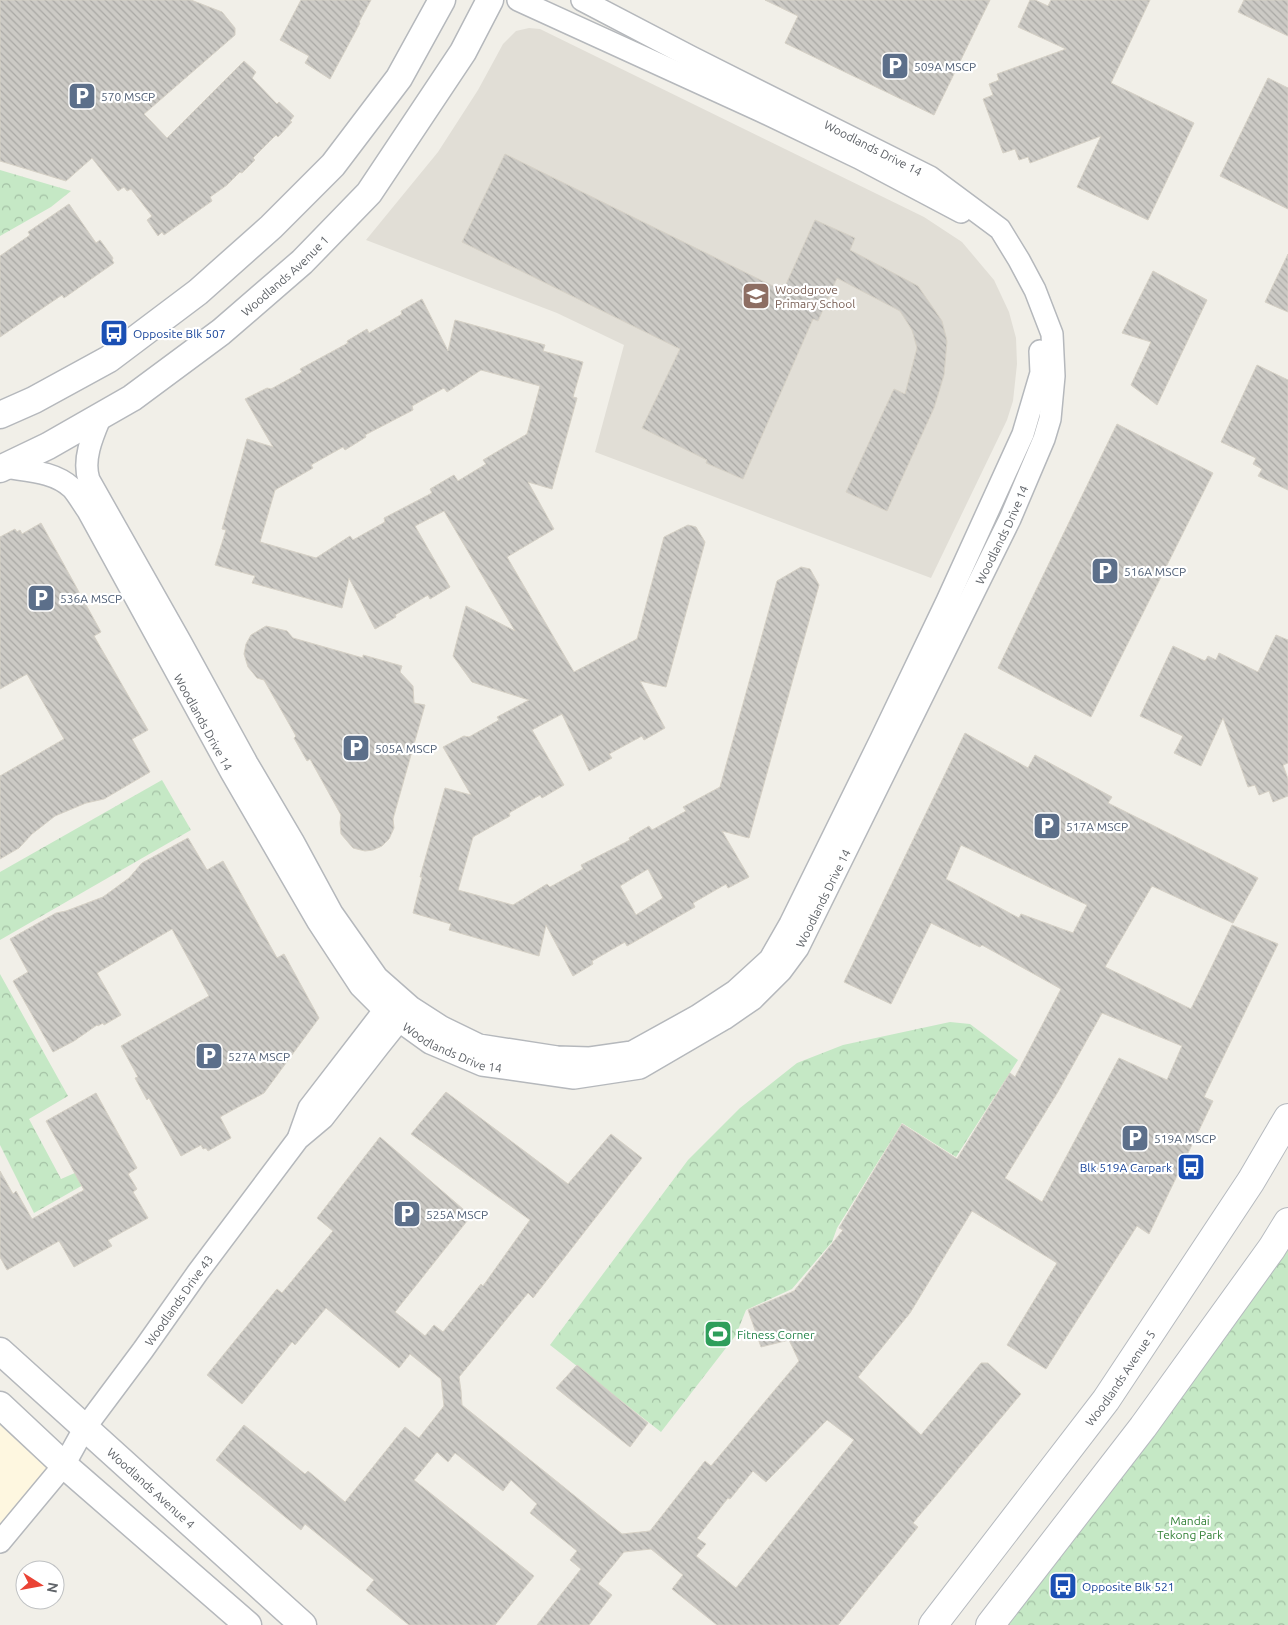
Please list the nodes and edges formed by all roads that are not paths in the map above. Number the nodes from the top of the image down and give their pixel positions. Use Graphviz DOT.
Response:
graph roads {
  1 [pos="442,0"];
  2 [pos="490,0"];
  3 [pos="518,0"];
  4 [pos="582,0"];
  5 [pos="0,415"];
  6 [pos="101,416"];
  7 [pos="2,468"];
  8 [pos="397,1009"];
  9 [pos="1288,1118"];
  10 [pos="1288,1222"];
  11 [pos="0,1351"];
  12 [pos="0,1405"];
  13 [pos="84,1429"];
  14 [pos="64,1465"];
  15 [pos="0,1542"];
  16 [pos="248,1625"];
  17 [pos="303,1625"];
  18 [pos="933,1625"];
  19 [pos="990,1625"];
  1 -- 5 [label="street"];
  2 -- 6 [label="street, Woodlands Avenue 1"];
  3 -- 8 [label="street, Woodlands Drive 14"];
  4 -- 8 [label="street, Woodlands Drive 14"];
  6 -- 7 [label="street, Woodlands Avenue 1"];
  6 -- 8 [label="street, Woodlands Drive 14"];
  7 -- 8 [label="street, Woodlands Drive 14"];
  8 -- 13 [label="street, Woodlands Drive 43"];
  9 -- 18 [label="main road, Woodlands Avenue 5"];
  10 -- 19 [label="main road"];
  11 -- 13 [label="street, Woodlands Avenue 4"];
  12 -- 14 [label="street"];
  13 -- 14 [label="street, Woodlands Drive 43"];
  13 -- 17 [label="street, Woodlands Avenue 4"];
  14 -- 15 [label="street, Woodlands Drive 43"];
  14 -- 16 [label="street"];
}
